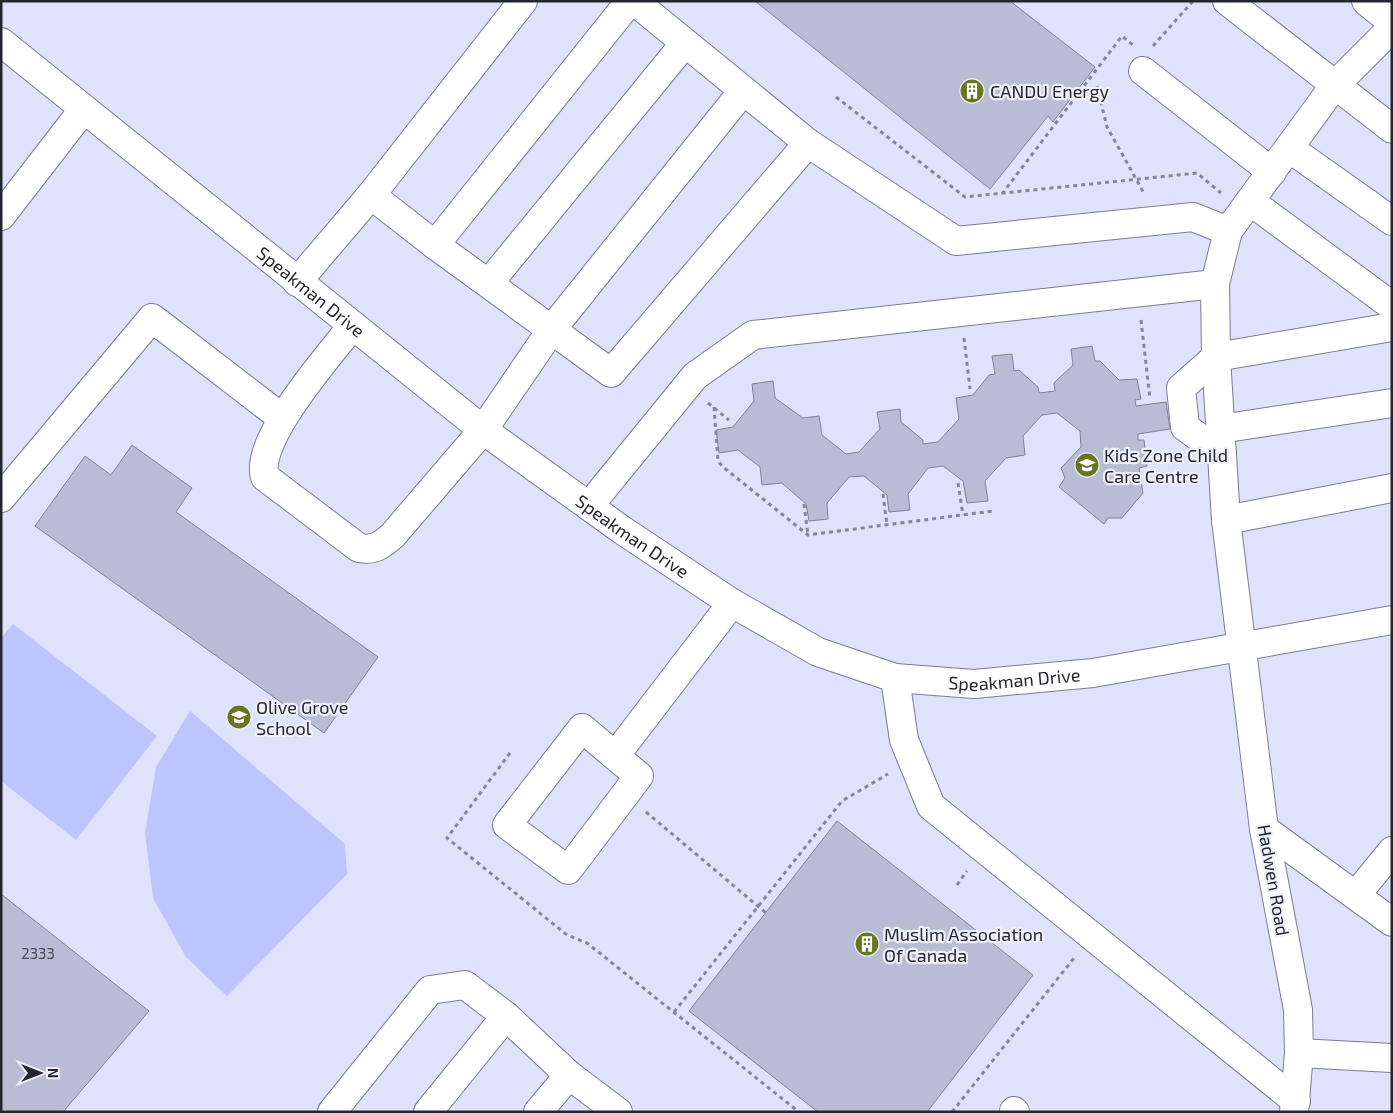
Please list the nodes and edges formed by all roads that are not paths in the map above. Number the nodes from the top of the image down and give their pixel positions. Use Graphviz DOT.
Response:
graph roads {
  1 [pos="524,1"];
  2 [pos="632,1"];
  3 [pos="1226,1"];
  4 [pos="1366,1"];
  5 [pos="1392,22"];
  6 [pos="1392,28"];
  7 [pos="1,42"];
  8 [pos="685,43"];
  9 [pos="1144,56"];
  10 [pos="1334,86"];
  11 [pos="743,91"];
  12 [pos="84,110"];
  13 [pos="1392,129"];
  14 [pos="808,143"];
  15 [pos="1289,148"];
  16 [pos="1272,172"];
  17 [pos="372,195"];
  18 [pos="1240,214"];
  19 [pos="1,216"];
  20 [pos="1392,221"];
  21 [pos="434,245"];
  22 [pos="297,282"];
  23 [pos="489,283"];
  24 [pos="1215,284"];
  25 [pos="1392,306"];
  26 [pos="352,326"];
  27 [pos="1392,328"];
  28 [pos="552,330"];
  29 [pos="1216,357"];
  30 [pos="1392,404"];
  31 [pos="282,418"];
  32 [pos="482,430"];
  33 [pos="1221,441"];
  34 [pos="1392,488"];
  35 [pos="1,498"];
  36 [pos="589,506"];
  37 [pos="1226,520"];
  38 [pos="732,603"];
  39 [pos="1392,620"];
  40 [pos="1241,647"];
  41 [pos="895,678"];
  42 [pos="615,756"];
  43 [pos="1264,829"];
  44 [pos="1392,851"];
  45 [pos="1356,895"];
  46 [pos="1392,922"];
  47 [pos="506,1016"];
  48 [pos="1298,1053"];
  49 [pos="1392,1058"];
  50 [pos="569,1075"];
  51 [pos="1295,1106"];
  52 [pos="332,1112"];
  53 [pos="428,1112"];
  54 [pos="538,1112"];
  55 [pos="618,1112"];
  1 -- 17 [label="street"];
  2 -- 8 [label="street"];
  2 -- 21 [label="street"];
  3 -- 10 [label="street"];
  4 -- 5 [label="street"];
  6 -- 10 [label="street"];
  7 -- 12 [label="street, Speakman Drive"];
  8 -- 11 [label="street"];
  8 -- 23 [label="street"];
  9 -- 16 [label="street"];
  10 -- 13 [label="street"];
  10 -- 15 [label="street"];
  11 -- 14 [label="street"];
  11 -- 28 [label="street"];
  12 -- 19 [label="street"];
  12 -- 22 [label="street, Speakman Drive"];
  14 -- 18 [label="street"];
  14 -- 28 [label="street"];
  15 -- 16 [label="street"];
  15 -- 20 [label="street"];
  16 -- 18 [label="street"];
  17 -- 21 [label="street"];
  17 -- 22 [label="street"];
  18 -- 24 [label="street, Hadwen Road"];
  18 -- 25 [label="street"];
  21 -- 23 [label="street"];
  22 -- 26 [label="street, Speakman Drive"];
  23 -- 28 [label="street"];
  24 -- 29 [label="street, Hadwen Road"];
  24 -- 36 [label="street"];
  26 -- 31 [label="street"];
  26 -- 32 [label="street, Speakman Drive"];
  27 -- 29 [label="street"];
  28 -- 32 [label="street"];
  29 -- 33 [label="street, Hadwen Road"];
  29 -- 33 [label="street"];
  30 -- 33 [label="street"];
  31 -- 32 [label="street"];
  31 -- 35 [label="street"];
  32 -- 36 [label="street, Speakman Drive"];
  33 -- 37 [label="street, Hadwen Road"];
  34 -- 37 [label="street"];
  36 -- 38 [label="street, Speakman Drive"];
  37 -- 40 [label="street, Hadwen Road"];
  38 -- 41 [label="street, Speakman Drive"];
  38 -- 42 [label="street"];
  39 -- 40 [label="street, Speakman Drive"];
  40 -- 41 [label="street, Speakman Drive"];
  40 -- 43 [label="street, Hadwen Road"];
  41 -- 51 [label="street"];
  42 -- 42 [label="street"];
  43 -- 45 [label="street"];
  43 -- 48 [label="street, Hadwen Road"];
  44 -- 45 [label="street"];
  45 -- 46 [label="street"];
  47 -- 50 [label="street"];
  47 -- 52 [label="street"];
  47 -- 53 [label="street"];
  48 -- 49 [label="street"];
  48 -- 51 [label="street, Hadwen Road"];
  50 -- 54 [label="street"];
  50 -- 55 [label="street"];
}
